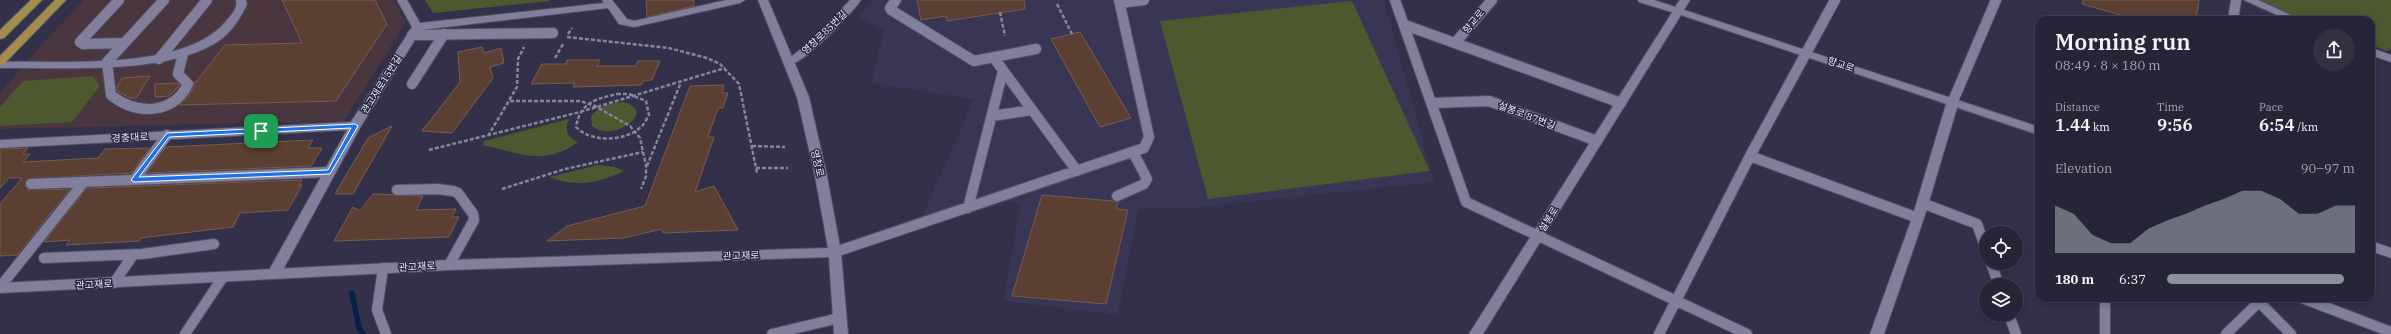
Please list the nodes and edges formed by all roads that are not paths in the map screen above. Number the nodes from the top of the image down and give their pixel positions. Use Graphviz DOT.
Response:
graph roads {
  1 [pos="37,0"];
  2 [pos="61,0"];
  3 [pos="119,0"];
  4 [pos="164,0"];
  5 [pos="207,0"];
  6 [pos="241,0"];
  7 [pos="402,0"];
  8 [pos="740,0"];
  9 [pos="763,0"];
  10 [pos="856,0"];
  11 [pos="896,0"];
  12 [pos="1144,0"];
  13 [pos="1394,0"];
  14 [pos="1492,0"];
  15 [pos="1642,0"];
  16 [pos="1685,0"];
  17 [pos="1835,0"];
  18 [pos="1996,0"];
  19 [pos="2236,0"];
  20 [pos="2250,0"];
  21 [pos="1119,1"];
  22 [pos="608,3"];
  23 [pos="1678,11"];
  24 [pos="2234,16"];
  25 [pos="2288,16"];
  26 [pos="1406,25"];
  27 [pos="415,31"];
  28 [pos="553,33"];
  29 [pos="444,34"];
  30 [pos="0,36"];
  31 [pos="124,43"];
  32 [pos="1455,43"];
  33 [pos="1036,49"];
  34 [pos="1808,53"];
  35 [pos="2375,53"];
  36 [pos="182,54"];
  37 [pos="994,58"];
  38 [pos="159,59"];
  39 [pos="2391,59"];
  40 [pos="107,62"];
  41 [pos="0,63"];
  42 [pos="790,63"];
  43 [pos="1003,71"];
  44 [pos="412,84"];
  45 [pos="1953,101"];
  46 [pos="1432,103"];
  47 [pos="1621,103"];
  48 [pos="1032,110"];
  49 [pos="992,116"];
  50 [pos="355,126"];
  51 [pos="2035,129"];
  52 [pos="167,135"];
  53 [pos="1597,141"];
  54 [pos="0,144"];
  55 [pos="1133,152"];
  56 [pos="1750,156"];
  57 [pos="1077,171"];
  58 [pos="330,172"];
  59 [pos="134,180"];
  60 [pos="84,182"];
  61 [pos="31,184"];
  62 [pos="397,190"];
  63 [pos="1117,196"];
  64 [pos="1922,203"];
  65 [pos="968,208"];
  66 [pos="1918,218"];
  67 [pos="1979,230"];
  68 [pos="1537,236"];
  69 [pos="214,244"];
  70 [pos="2375,247"];
  71 [pos="835,252"];
  72 [pos="2391,253"];
  73 [pos="133,254"];
  74 [pos="44,258"];
  75 [pos="449,265"];
  76 [pos="383,268"];
  77 [pos="274,274"];
  78 [pos="223,277"];
  79 [pos="114,282"];
  80 [pos="0,288"];
  81 [pos="1677,301"];
  82 [pos="2105,302"];
  83 [pos="2257,302"];
  84 [pos="2261,302"];
  85 [pos="2312,302"];
  86 [pos="839,318"];
  87 [pos="2012,322"];
  88 [pos="2391,332"];
  89 [pos="184,334"];
  90 [pos="386,334"];
  91 [pos="772,334"];
  92 [pos="841,334"];
  93 [pos="1476,334"];
  94 [pos="1659,334"];
  95 [pos="1747,334"];
  96 [pos="1877,334"];
  97 [pos="2016,334"];
  98 [pos="2105,334"];
  99 [pos="2226,334"];
  100 [pos="2291,334"];
  1 -- 30 [label="main road"];
  2 -- 41 [label="main road"];
  3 -- 31 [label="lane"];
  4 -- 31 [label="lane"];
  5 -- 38 [label="lane"];
  6 -- 36 [label="street"];
  7 -- 27 [label="street"];
  8 -- 22 [label="street"];
  9 -- 42 [label="street, 영창로"];
  10 -- 42 [label="street, 영창로85번길"];
  11 -- 37 [label="lane"];
  12 -- 21 [label="lane"];
  13 -- 26 [label="lane"];
  14 -- 32 [label="lane, 향교로"];
  15 -- 23 [label="street, 향교로"];
  16 -- 23 [label="street, 설봉로"];
  17 -- 34 [label="lane"];
  18 -- 45 [label="lane"];
  19 -- 24 [label="lane"];
  20 -- 25 [label="street"];
  21 -- 55 [label="lane"];
  22 -- 27 [label="street"];
  23 -- 34 [label="street, 향교로"];
  23 -- 47 [label="street, 설봉로"];
  26 -- 32 [label="lane"];
  26 -- 46 [label="lane"];
  27 -- 29 [label="lane"];
  27 -- 50 [label="street, 관고재로15번길"];
  28 -- 29 [label="lane"];
  29 -- 44 [label="lane"];
  31 -- 40 [label="lane"];
  32 -- 47 [label="lane"];
  33 -- 37 [label="lane"];
  34 -- 45 [label="street, 향교로"];
  34 -- 56 [label="lane"];
  35 -- 39 [label="street"];
  36 -- 38 [label="street"];
  36 -- 40 [label="lane"];
  37 -- 43 [label="lane"];
  38 -- 40 [label="street"];
  40 -- 41 [label="street"];
  42 -- 71 [label="street, 영창로"];
  43 -- 48 [label="lane"];
  43 -- 49 [label="lane"];
  45 -- 51 [label="street, 향교로"];
  45 -- 64 [label="street"];
  46 -- 53 [label="lane, 설봉로 87번길"];
  46 -- 68 [label="lane"];
  47 -- 53 [label="street, 설봉로"];
  48 -- 49 [label="lane"];
  48 -- 57 [label="lane"];
  49 -- 65 [label="lane"];
  50 -- 52 [label="street, 경충대로"];
  50 -- 58 [label="street, 관고재로15번길"];
  52 -- 54 [label="street, 경충대로"];
  52 -- 59 [label="lane"];
  53 -- 68 [label="street, 설봉로"];
  55 -- 57 [label="lane"];
  55 -- 63 [label="lane"];
  56 -- 66 [label="lane"];
  56 -- 81 [label="lane"];
  57 -- 65 [label="lane"];
  58 -- 59 [label="lane"];
  58 -- 77 [label="street, 관고재로15번길"];
  59 -- 60 [label="lane"];
  60 -- 61 [label="lane"];
  60 -- 80 [label="lane, 관고재로"];
  62 -- 75 [label="lane"];
  64 -- 66 [label="street"];
  64 -- 67 [label="lane"];
  65 -- 71 [label="lane"];
  66 -- 96 [label="street"];
  68 -- 81 [label="lane"];
  68 -- 93 [label="street, 설봉로"];
  69 -- 73 [label="lane"];
  70 -- 72 [label="street"];
  71 -- 75 [label="street, 관고재로"];
  71 -- 86 [label="street, 영창로"];
  73 -- 74 [label="lane"];
  73 -- 79 [label="lane"];
  75 -- 76 [label="street, 관고재로"];
  76 -- 77 [label="street, 관고재로"];
  76 -- 90 [label="lane"];
  77 -- 78 [label="street, 관고재로"];
  78 -- 79 [label="street, 관고재로"];
  78 -- 89 [label="lane"];
  79 -- 80 [label="street, 관고재로"];
  81 -- 94 [label="lane"];
  81 -- 95 [label="lane"];
  82 -- 98 [label="lane"];
  83 -- 99 [label="lane"];
  84 -- 100 [label="lane"];
  85 -- 88 [label="lane"];
  86 -- 91 [label="lane"];
  86 -- 92 [label="street, 영창로"];
  87 -- 97 [label="lane"];
}
